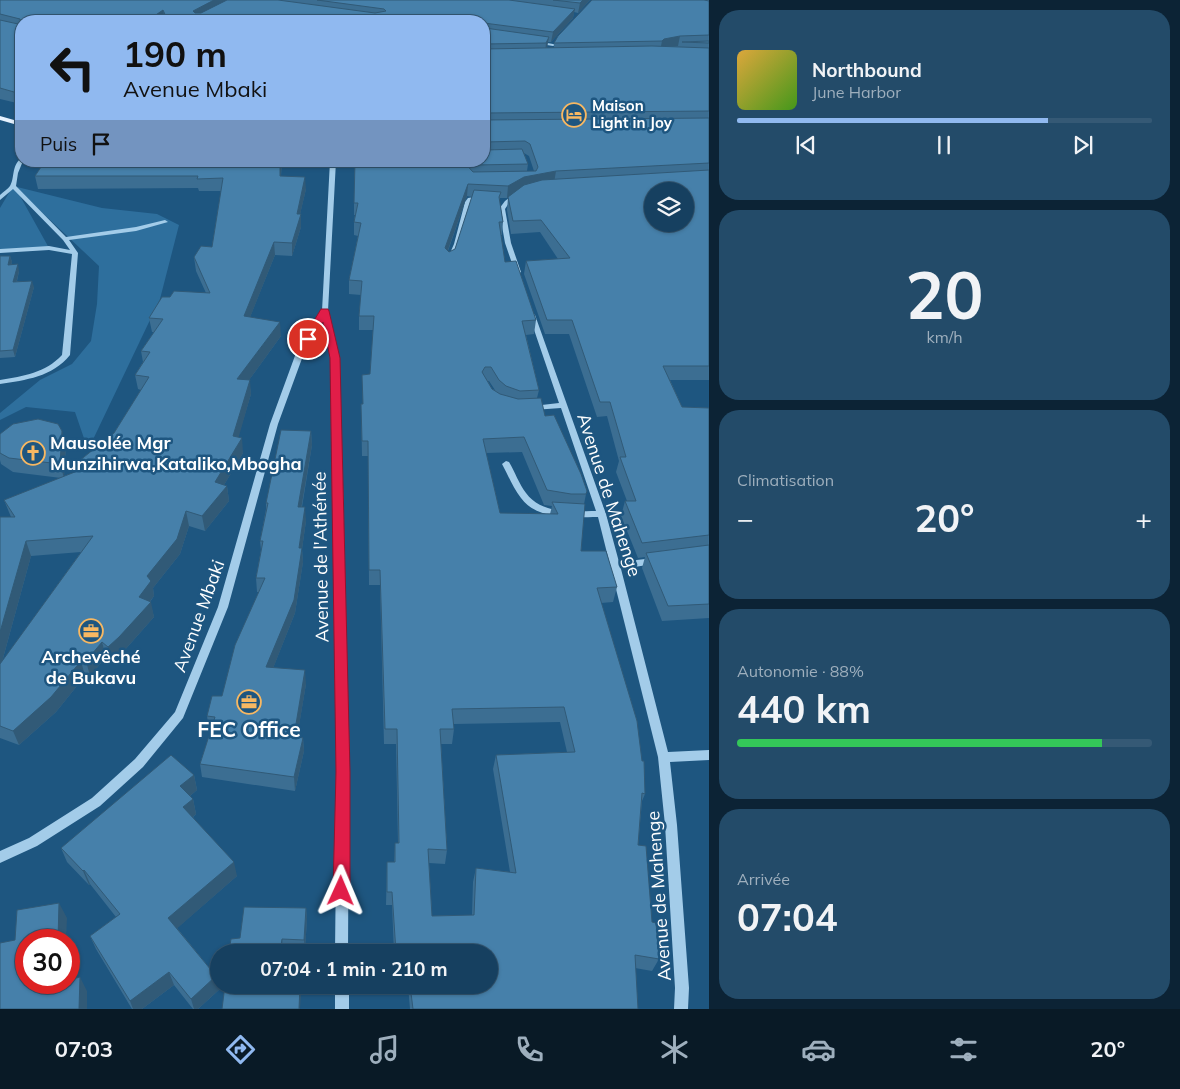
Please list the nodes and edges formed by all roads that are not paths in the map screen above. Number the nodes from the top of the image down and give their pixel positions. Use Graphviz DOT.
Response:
graph roads {
  1 [pos="560,38"];
  2 [pos="533,42"];
  3 [pos="553,45"];
  4 [pos="550,51"];
  5 [pos="0,118"];
  6 [pos="15,122"];
  7 [pos="18,167"];
  8 [pos="333,167"];
  9 [pos="13,186"];
  10 [pos="524,193"];
  11 [pos="0,198"];
  12 [pos="492,200"];
  13 [pos="165,222"];
  14 [pos="65,239"];
  15 [pos="0,251"];
  16 [pos="75,253"];
  17 [pos="449,262"];
  18 [pos="520,279"];
  19 [pos="529,306"];
  20 [pos="325,311"];
  21 [pos="0,382"];
  22 [pos="562,405"];
  23 [pos="526,409"];
  24 [pos="506,464"];
  25 [pos="602,514"];
  26 [pos="666,559"];
  27 [pos="617,566"];
  28 [pos="709,755"];
  29 [pos="664,757"];
  30 [pos="0,857"];
  31 [pos="342,944"];
  32 [pos="342,994"];
  33 [pos="342,1009"];
  34 [pos="680,1009"];
  1 -- 3 [label="street"];
  2 -- 3 [label="street"];
  3 -- 4 [label="street"];
  5 -- 6 [label="main road"];
  7 -- 9 [label="street"];
  8 -- 20 [label="street, Avenue de l'Athénée"];
  9 -- 11 [label="street"];
  9 -- 14 [label="street"];
  10 -- 18 [label="street"];
  12 -- 17 [label="street"];
  13 -- 14 [label="street"];
  14 -- 16 [label="street"];
  15 -- 16 [label="street"];
  16 -- 21 [label="street"];
  19 -- 22 [label="street, Avenue de Mahenge"];
  20 -- 30 [label="street, Avenue Mbaki"];
  20 -- 31 [label="street, Avenue de l'Athénée"];
  22 -- 23 [label="street"];
  22 -- 25 [label="street, Avenue de Mahenge"];
  24 -- 25 [label="street"];
  25 -- 27 [label="street, Avenue de Mahenge"];
  26 -- 27 [label="street"];
  27 -- 29 [label="street, Avenue de Mahenge"];
  28 -- 29 [label="street"];
  29 -- 34 [label="street, Avenue de Mahenge"];
  32 -- 33 [label="street"];
}
